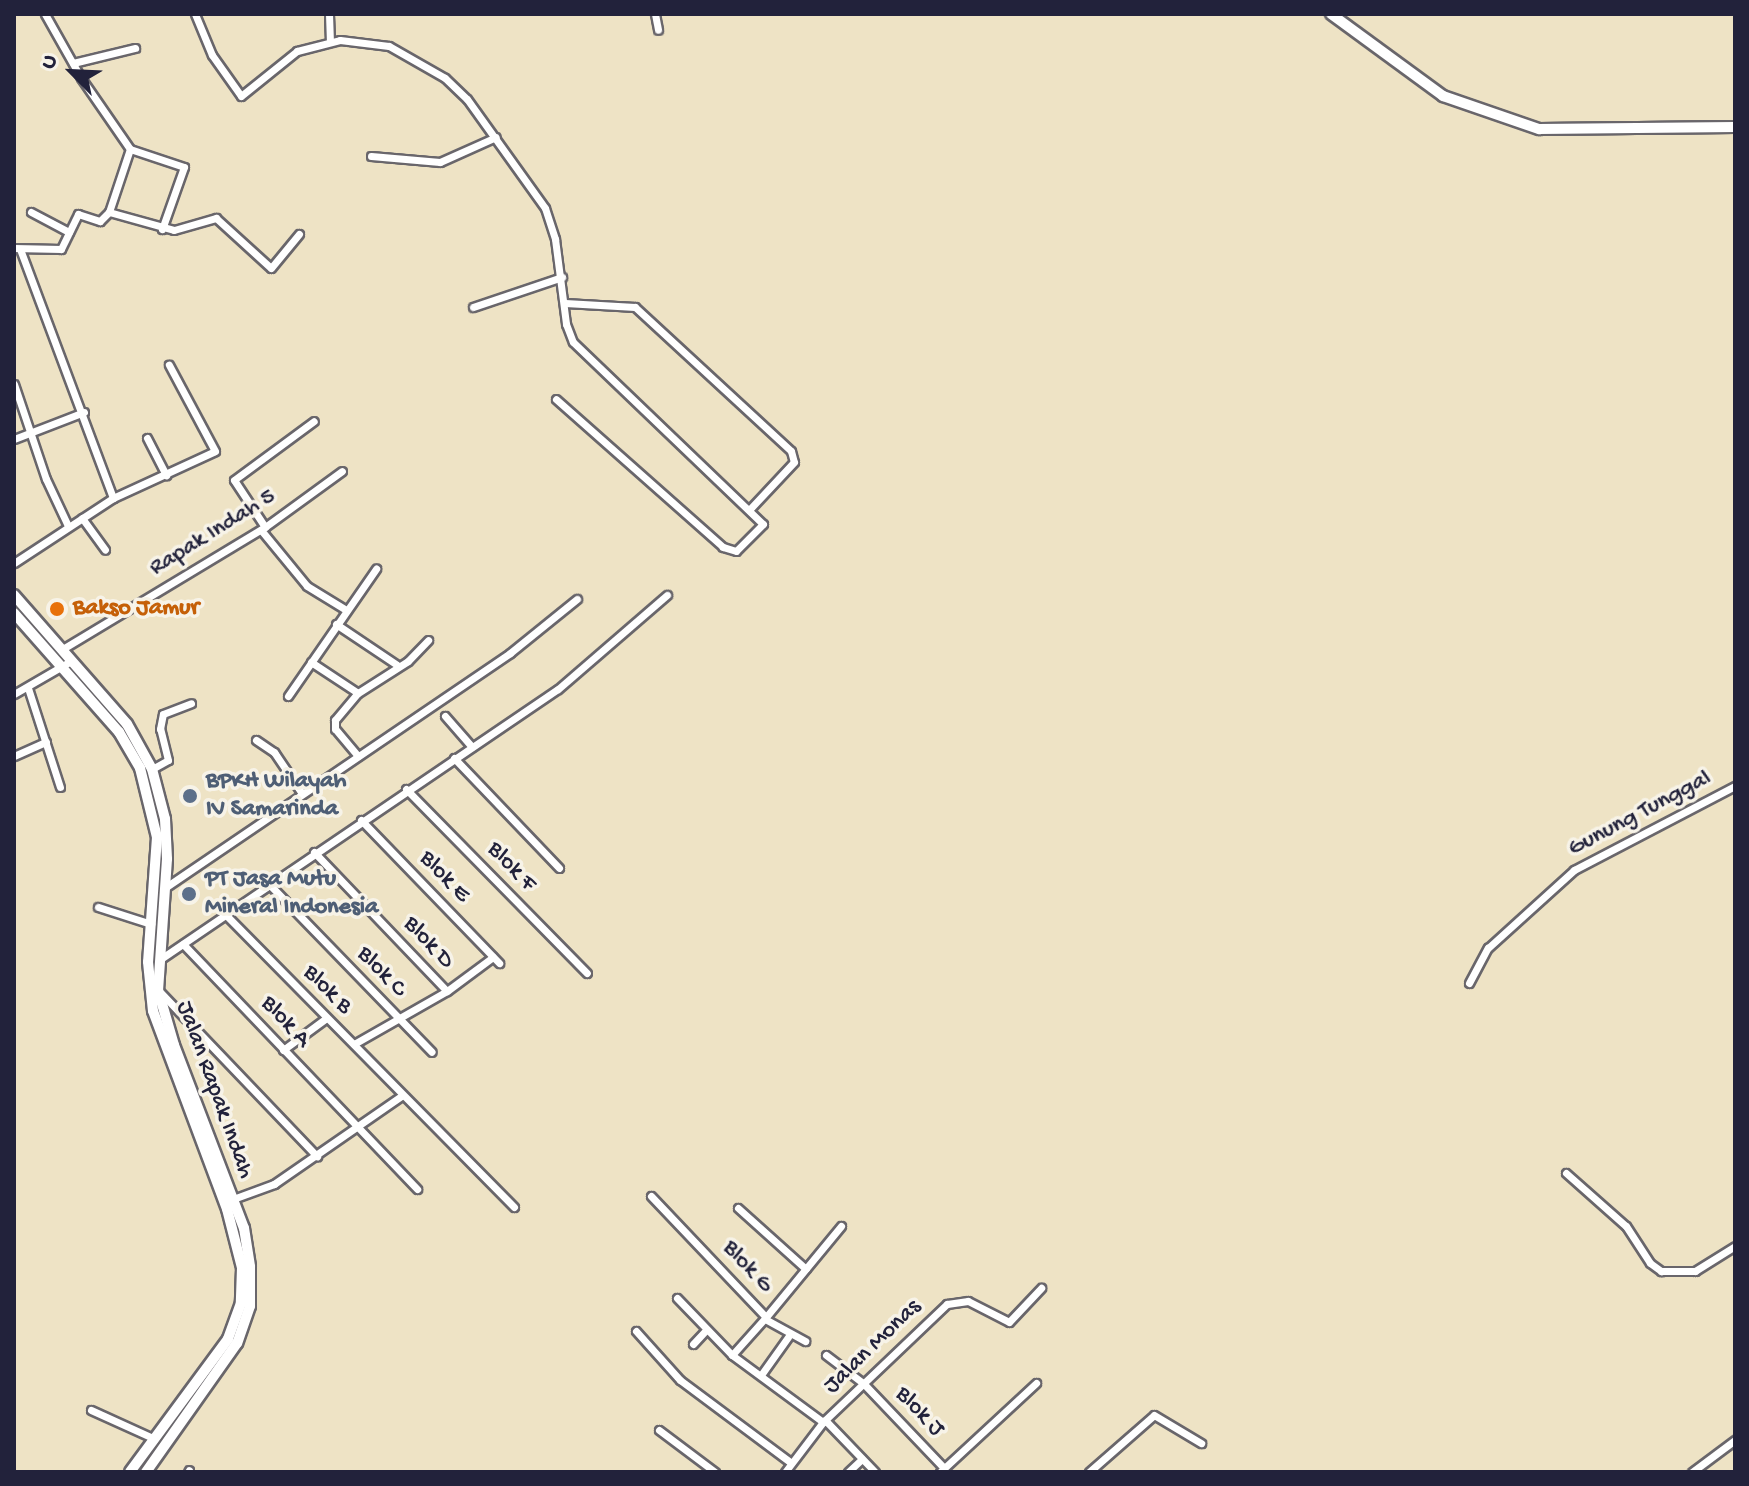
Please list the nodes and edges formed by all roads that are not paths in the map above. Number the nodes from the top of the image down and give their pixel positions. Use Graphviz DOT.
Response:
graph roads {
  1 [pos="45,14"];
  2 [pos="195,14"];
  3 [pos="329,14"];
  4 [pos="655,14"];
  5 [pos="1331,14"];
  6 [pos="658,30"];
  7 [pos="330,42"];
  8 [pos="135,48"];
  9 [pos="73,63"];
  10 [pos="1735,127"];
  11 [pos="496,137"];
  12 [pos="130,149"];
  13 [pos="371,156"];
  14 [pos="31,212"];
  15 [pos="109,212"];
  16 [pos="162,229"];
  17 [pos="69,232"];
  18 [pos="299,234"];
  19 [pos="17,249"];
  20 [pos="562,277"];
  21 [pos="565,303"];
  22 [pos="473,307"];
  23 [pos="169,365"];
  24 [pos="14,384"];
  25 [pos="556,399"];
  26 [pos="84,412"];
  27 [pos="314,421"];
  28 [pos="31,433"];
  29 [pos="147,438"];
  30 [pos="14,439"];
  31 [pos="342,471"];
  32 [pos="166,475"];
  33 [pos="113,498"];
  34 [pos="750,509"];
  35 [pos="82,518"];
  36 [pos="68,526"];
  37 [pos="263,529"];
  38 [pos="105,550"];
  39 [pos="14,563"];
  40 [pos="376,569"];
  41 [pos="14,595"];
  42 [pos="667,595"];
  43 [pos="577,599"];
  44 [pos="346,610"];
  45 [pos="14,613"];
  46 [pos="336,624"];
  47 [pos="428,640"];
  48 [pos="61,650"];
  49 [pos="311,662"];
  50 [pos="67,664"];
  51 [pos="397,665"];
  52 [pos="28,688"];
  53 [pos="358,693"];
  54 [pos="14,694"];
  55 [pos="288,696"];
  56 [pos="191,703"];
  57 [pos="445,716"];
  58 [pos="256,740"];
  59 [pos="46,742"];
  60 [pos="472,747"];
  61 [pos="14,756"];
  62 [pos="358,756"];
  63 [pos="454,758"];
  64 [pos="152,769"];
  65 [pos="1735,786"];
  66 [pos="60,787"];
  67 [pos="406,789"];
  68 [pos="153,790"];
  69 [pos="301,792"];
  70 [pos="361,820"];
  71 [pos="314,852"];
  72 [pos="559,868"];
  73 [pos="268,883"];
  74 [pos="166,887"];
  75 [pos="98,907"];
  76 [pos="224,913"];
  77 [pos="151,924"];
  78 [pos="183,944"];
  79 [pos="157,961"];
  80 [pos="587,973"];
  81 [pos="1469,983"];
  82 [pos="158,990"];
  83 [pos="447,991"];
  84 [pos="325,1019"];
  85 [pos="399,1019"];
  86 [pos="354,1044"];
  87 [pos="283,1050"];
  88 [pos="432,1052"];
  89 [pos="401,1096"];
  90 [pos="359,1125"];
  91 [pos="317,1156"];
  92 [pos="1566,1173"];
  93 [pos="417,1189"];
  94 [pos="651,1196"];
  95 [pos="233,1199"];
  96 [pos="514,1207"];
  97 [pos="738,1208"];
  98 [pos="841,1226"];
  99 [pos="1735,1246"];
  100 [pos="806,1269"];
  101 [pos="1041,1288"];
  102 [pos="677,1298"];
  103 [pos="766,1318"];
  104 [pos="706,1330"];
  105 [pos="636,1331"];
  106 [pos="788,1337"];
  107 [pos="805,1341"];
  108 [pos="693,1344"];
  109 [pos="732,1355"];
  110 [pos="826,1355"];
  111 [pos="761,1375"];
  112 [pos="1036,1383"];
  113 [pos="864,1384"];
  114 [pos="91,1410"];
  115 [pos="824,1421"];
  116 [pos="659,1430"];
  117 [pos="155,1439"];
  118 [pos="1735,1440"];
  119 [pos="1201,1443"];
  120 [pos="862,1459"];
  121 [pos="790,1462"];
  122 [pos="942,1470"];
  123 [pos="130,1472"];
  124 [pos="146,1472"];
  125 [pos="715,1472"];
  126 [pos="785,1472"];
  127 [pos="848,1472"];
  128 [pos="875,1472"];
  129 [pos="1089,1472"];
  130 [pos="1692,1472"];
  1 -- 9 [label="street"];
  2 -- 7 [label="street"];
  3 -- 7 [label="street"];
  4 -- 6 [label="street"];
  5 -- 10 [label="main road"];
  7 -- 11 [label="street"];
  8 -- 9 [label="street"];
  9 -- 12 [label="street"];
  11 -- 13 [label="street"];
  11 -- 20 [label="street"];
  12 -- 15 [label="street"];
  12 -- 16 [label="street"];
  14 -- 17 [label="street"];
  15 -- 16 [label="street"];
  15 -- 17 [label="street"];
  16 -- 18 [label="street"];
  17 -- 19 [label="street"];
  19 -- 26 [label="street"];
  20 -- 21 [label="street"];
  20 -- 22 [label="street"];
  21 -- 34 [label="street"];
  21 -- 34 [label="street"];
  23 -- 32 [label="street"];
  24 -- 28 [label="street"];
  25 -- 34 [label="street"];
  26 -- 28 [label="street"];
  26 -- 33 [label="street"];
  27 -- 37 [label="street"];
  28 -- 30 [label="street"];
  28 -- 36 [label="street"];
  29 -- 32 [label="street"];
  31 -- 37 [label="street, Rapak Indah 5"];
  32 -- 33 [label="street"];
  33 -- 35 [label="street"];
  35 -- 36 [label="street"];
  35 -- 38 [label="street"];
  36 -- 39 [label="street"];
  37 -- 44 [label="street"];
  37 -- 48 [label="street, Rapak Indah 5"];
  40 -- 44 [label="street"];
  41 -- 48 [label="main road, Jalan Rapak Indah"];
  42 -- 60 [label="street"];
  43 -- 62 [label="street"];
  44 -- 46 [label="street"];
  45 -- 50 [label="main road, Jalan Rapak Indah"];
  46 -- 49 [label="street"];
  46 -- 51 [label="street"];
  47 -- 51 [label="street"];
  48 -- 50 [label="main road, Jalan Rapak Indah"];
  49 -- 53 [label="street"];
  49 -- 55 [label="street"];
  50 -- 52 [label="street"];
  50 -- 64 [label="main road, Jalan Rapak Indah"];
  50 -- 68 [label="main road, Jalan Rapak Indah"];
  51 -- 53 [label="street"];
  52 -- 54 [label="street"];
  52 -- 59 [label="street"];
  53 -- 62 [label="street"];
  56 -- 64 [label="street"];
  57 -- 60 [label="street"];
  58 -- 69 [label="street"];
  59 -- 61 [label="street"];
  59 -- 66 [label="street"];
  60 -- 63 [label="street"];
  62 -- 69 [label="street"];
  63 -- 67 [label="street"];
  63 -- 72 [label="street"];
  64 -- 68 [label="main road, Jalan Rapak Indah"];
  65 -- 81 [label="street, Gunung Tunggal"];
  67 -- 70 [label="street"];
  67 -- 80 [label="street, Blok F"];
  68 -- 74 [label="main road, Jalan Rapak Indah"];
  68 -- 77 [label="main road, Jalan Rapak Indah"];
  69 -- 74 [label="street"];
  70 -- 71 [label="street"];
  70 -- 83 [label="street, Blok E"];
  71 -- 73 [label="street"];
  71 -- 83 [label="street, Blok D"];
  73 -- 76 [label="street"];
  73 -- 85 [label="street, Blok C"];
  74 -- 79 [label="main road, Jalan Rapak Indah"];
  75 -- 77 [label="street"];
  76 -- 78 [label="street"];
  76 -- 84 [label="street, Blok B"];
  77 -- 117 [label="main road, Jalan Rapak Indah"];
  78 -- 79 [label="street"];
  78 -- 87 [label="street, Blok A"];
  79 -- 82 [label="main road, Jalan Rapak Indah"];
  82 -- 91 [label="street"];
  82 -- 95 [label="main road, Jalan Rapak Indah"];
  83 -- 85 [label="street"];
  84 -- 86 [label="street, Blok B"];
  84 -- 87 [label="street"];
  85 -- 86 [label="street"];
  85 -- 88 [label="street, Blok C"];
  86 -- 89 [label="street, Blok B"];
  87 -- 90 [label="street, Blok A"];
  89 -- 90 [label="street"];
  89 -- 96 [label="street, Blok B"];
  90 -- 91 [label="street"];
  90 -- 93 [label="street, Blok A"];
  91 -- 95 [label="street"];
  92 -- 99 [label="street"];
  94 -- 103 [label="street, Blok G"];
  95 -- 124 [label="main road, Jalan Rapak Indah"];
  97 -- 100 [label="street"];
  98 -- 100 [label="street"];
  100 -- 103 [label="street"];
  101 -- 113 [label="street, Jalan Monas"];
  102 -- 104 [label="street"];
  103 -- 107 [label="street"];
  103 -- 109 [label="street, Blok G"];
  104 -- 108 [label="street"];
  104 -- 109 [label="street"];
  105 -- 121 [label="street"];
  106 -- 111 [label="street"];
  109 -- 111 [label="street"];
  110 -- 113 [label="street, Blok J"];
  111 -- 115 [label="street"];
  112 -- 122 [label="street"];
  113 -- 115 [label="street, Jalan Monas"];
  113 -- 122 [label="street, Blok J"];
  114 -- 117 [label="street"];
  115 -- 120 [label="street"];
  115 -- 121 [label="street, Jalan Monas"];
  116 -- 125 [label="street"];
  117 -- 123 [label="main road, Jalan Rapak Indah"];
  118 -- 130 [label="street"];
  119 -- 129 [label="street"];
  120 -- 127 [label="street"];
  120 -- 128 [label="street"];
  121 -- 126 [label="street, Jalan Monas"];
}
